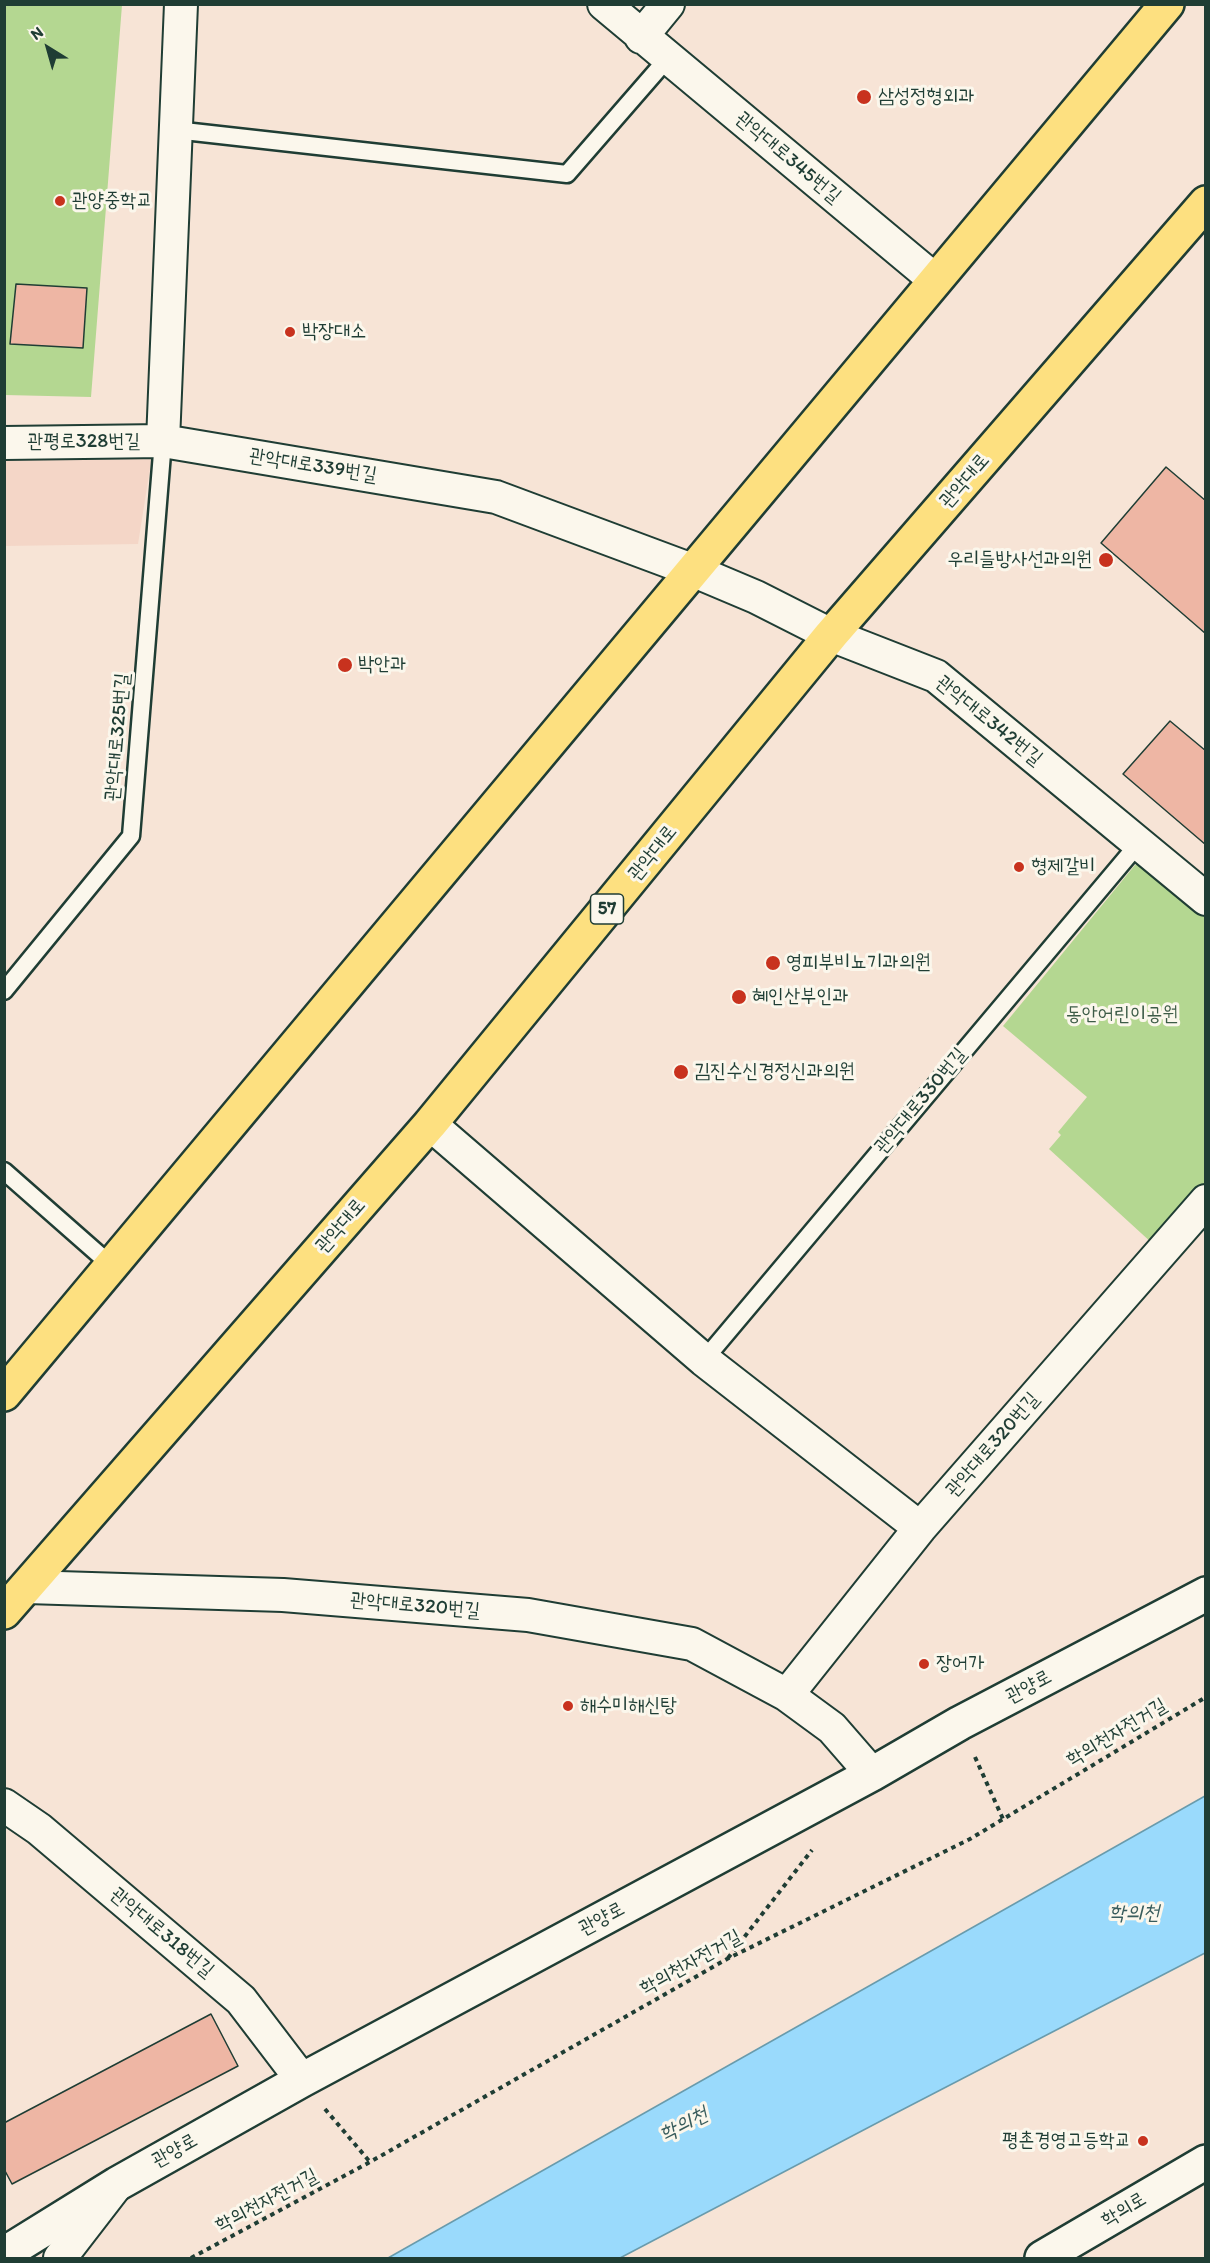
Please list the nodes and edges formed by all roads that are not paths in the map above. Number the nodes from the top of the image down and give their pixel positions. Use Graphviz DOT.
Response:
graph roads {
  1 [pos="181,4"];
  2 [pos="604,4"];
  3 [pos="668,4"];
  4 [pos="1167,4"];
  5 [pos="641,37"];
  6 [pos="668,59"];
  7 [pos="175,130"];
  8 [pos="1206,203"];
  9 [pos="935,280"];
  10 [pos="163,441"];
  11 [pos="4,443"];
  12 [pos="692,570"];
  13 [pos="756,597"];
  14 [pos="831,635"];
  15 [pos="1139,843"];
  16 [pos="1202,888"];
  17 [pos="4,991"];
  18 [pos="430,1124"];
  19 [pos="4,1171"];
  20 [pos="1206,1201"];
  21 [pos="112,1266"];
  22 [pos="704,1360"];
  23 [pos="4,1394"];
  24 [pos="920,1528"];
  25 [pos="27,1587"];
  26 [pos="1206,1594"];
  27 [pos="4,1612"];
  28 [pos="787,1695"];
  29 [pos="872,1774"];
  30 [pos="4,1805"];
  31 [pos="302,2080"];
  32 [pos="1206,2162"];
  33 [pos="117,2184"];
  34 [pos="4,2254"];
  35 [pos="60,2259"];
  36 [pos="1042,2259"];
  1 -- 7 [label="street"];
  2 -- 5 [label="street, 관악대로345번길"];
  3 -- 5 [label="street"];
  4 -- 9 [label="main road"];
  5 -- 6 [label="street, 관악대로345번길"];
  6 -- 7 [label="lane"];
  6 -- 9 [label="street, 관악대로345번길"];
  7 -- 10 [label="street"];
  8 -- 14 [label="main road, 관악대로 / 57"];
  9 -- 12 [label="main road"];
  10 -- 11 [label="street, 관평로328번길"];
  10 -- 12 [label="street, 관악대로339번길"];
  10 -- 17 [label="lane, 관악대로325번길"];
  12 -- 13 [label="street, 관악대로339번길"];
  12 -- 21 [label="main road"];
  13 -- 14 [label="street, 관악대로342번길"];
  14 -- 15 [label="street, 관악대로342번길"];
  14 -- 18 [label="main road, 관악대로 / 57"];
  15 -- 16 [label="street, 관악대로342번길"];
  15 -- 22 [label="lane, 관악대로330번길"];
  18 -- 22 [label="street"];
  18 -- 25 [label="main road, 관악대로 / 57"];
  19 -- 21 [label="lane"];
  20 -- 24 [label="street, 관악대로320번길"];
  21 -- 23 [label="main road"];
  22 -- 24 [label="street"];
  24 -- 28 [label="street, 관악대로320번길"];
  25 -- 27 [label="main road, 관악대로 / 57"];
  25 -- 28 [label="street, 관악대로320번길"];
  26 -- 29 [label="street, 관양로"];
  28 -- 29 [label="street, 관악대로320번길"];
  29 -- 31 [label="street, 관양로"];
  30 -- 31 [label="street, 관악대로318번길"];
  31 -- 33 [label="street, 관양로"];
  32 -- 36 [label="street, 학의로"];
  33 -- 34 [label="street, 관양로"];
  33 -- 35 [label="street"];
}
